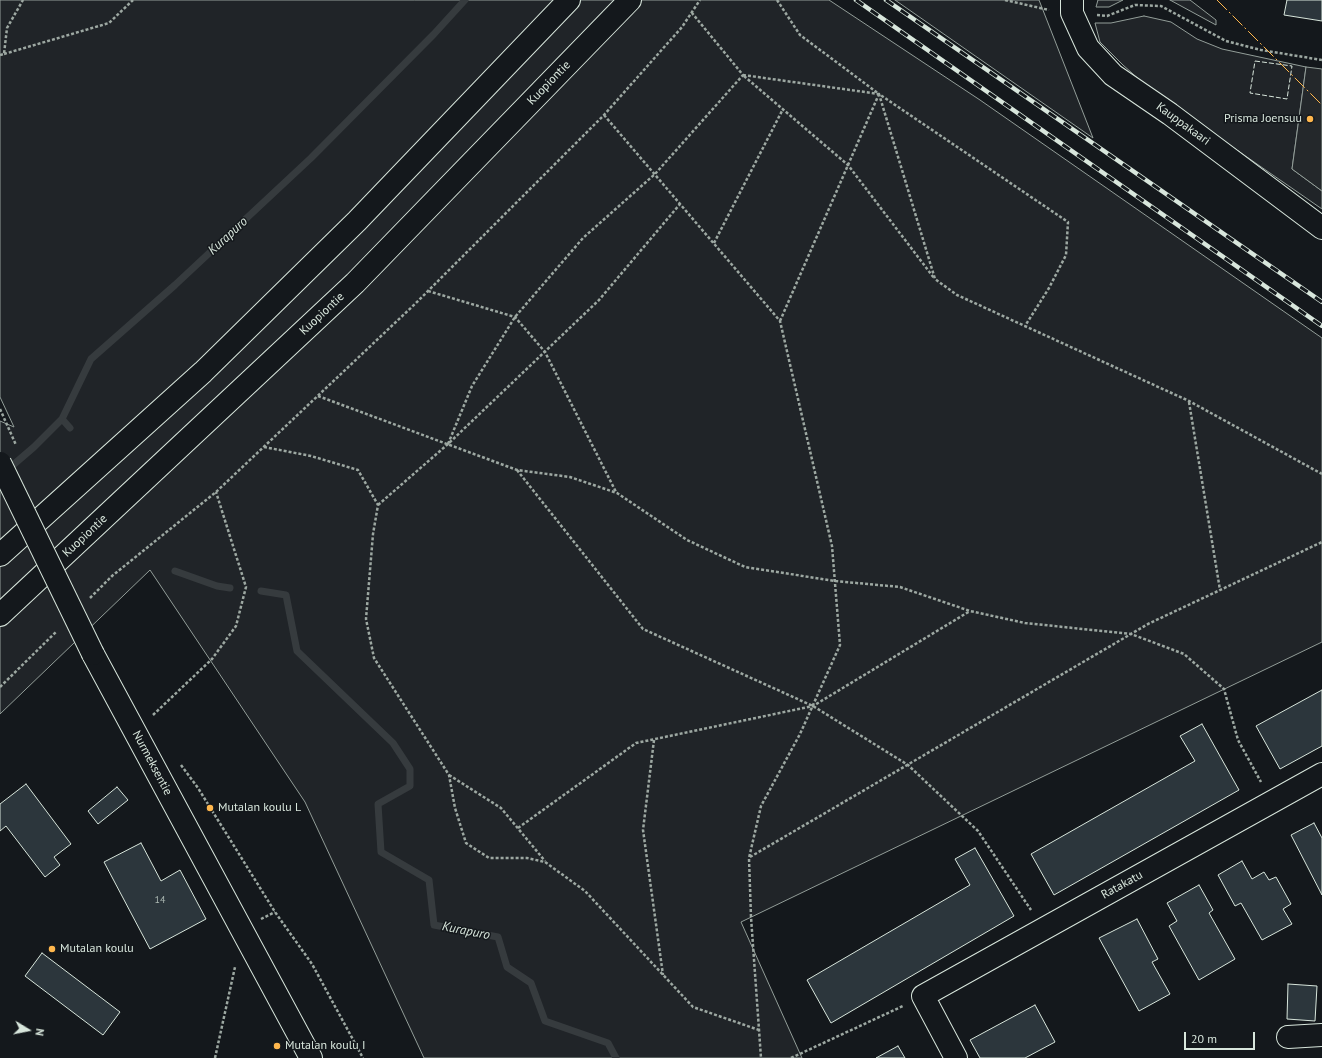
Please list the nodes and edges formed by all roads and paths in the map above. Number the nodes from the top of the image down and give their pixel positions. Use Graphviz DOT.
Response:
graph roads {
  1 [pos="23,0"];
  2 [pos="133,0"];
  3 [pos="570,0"];
  4 [pos="630,0"];
  5 [pos="700,0"];
  6 [pos="776,0"];
  7 [pos="1005,0"];
  8 [pos="1072,7"];
  9 [pos="692,13"];
  10 [pos="4,54"];
  11 [pos="0,55"];
  12 [pos="1322,60"];
  13 [pos="743,75"];
  14 [pos="879,94"];
  15 [pos="783,109"];
  16 [pos="604,115"];
  17 [pos="848,164"];
  18 [pos="655,174"];
  19 [pos="680,204"];
  20 [pos="1322,228"];
  21 [pos="714,243"];
  22 [pos="935,280"];
  23 [pos="428,291"];
  24 [pos="515,317"];
  25 [pos="780,321"];
  26 [pos="1025,326"];
  27 [pos="545,352"];
  28 [pos="318,396"];
  29 [pos="1189,401"];
  30 [pos="0,409"];
  31 [pos="448,444"];
  32 [pos="16,446"];
  33 [pos="263,447"];
  34 [pos="0,464"];
  35 [pos="517,470"];
  36 [pos="1322,474"];
  37 [pos="216,492"];
  38 [pos="617,493"];
  39 [pos="378,505"];
  40 [pos="1322,542"];
  41 [pos="0,556"];
  42 [pos="835,581"];
  43 [pos="1220,590"];
  44 [pos="90,598"];
  45 [pos="970,611"];
  46 [pos="0,615"];
  47 [pos="62,626"];
  48 [pos="1131,634"];
  49 [pos="0,686"];
  50 [pos="813,706"];
  51 [pos="149,708"];
  52 [pos="153,715"];
  53 [pos="157,722"];
  54 [pos="654,740"];
  55 [pos="179,762"];
  56 [pos="908,764"];
  57 [pos="449,774"];
  58 [pos="1322,774"];
  59 [pos="1272,802"];
  60 [pos="518,828"];
  61 [pos="750,858"];
  62 [pos="545,862"];
  63 [pos="275,912"];
  64 [pos="242,928"];
  65 [pos="1043,929"];
  66 [pos="236,966"];
  67 [pos="663,975"];
  68 [pos="923,996"];
  69 [pos="759,1030"];
  70 [pos="1322,1035"];
  71 [pos="1288,1036"];
  72 [pos="215,1058"];
  73 [pos="312,1058"];
  74 [pos="363,1058"];
  75 [pos="761,1058"];
  76 [pos="791,1058"];
  77 [pos="956,1058"];
  1 -- 10 [label="path"];
  2 -- 10 [label="path"];
  3 -- 41 [label="main road"];
  4 -- 46 [label="main road, Kuopiontie"];
  5 -- 9 [label="path"];
  6 -- 14 [label="path"];
  7 -- 8 [label="path"];
  8 -- 12 [label="path"];
  8 -- 20 [label="main road, Kauppakaari"];
  9 -- 13 [label="path"];
  9 -- 16 [label="path"];
  10 -- 11 [label="path"];
  13 -- 14 [label="path"];
  13 -- 15 [label="path"];
  13 -- 18 [label="path"];
  14 -- 17 [label="path"];
  14 -- 22 [label="path"];
  14 -- 26 [label="path"];
  15 -- 17 [label="path"];
  15 -- 21 [label="path"];
  16 -- 18 [label="path"];
  16 -- 23 [label="path"];
  17 -- 22 [label="path"];
  17 -- 25 [label="path"];
  18 -- 19 [label="path"];
  18 -- 24 [label="path"];
  19 -- 21 [label="path"];
  19 -- 27 [label="path"];
  21 -- 25 [label="path"];
  22 -- 26 [label="path"];
  23 -- 24 [label="path"];
  23 -- 28 [label="path"];
  24 -- 27 [label="path"];
  24 -- 31 [label="path"];
  25 -- 42 [label="path"];
  26 -- 29 [label="path"];
  27 -- 31 [label="path"];
  27 -- 38 [label="path"];
  28 -- 31 [label="path"];
  28 -- 33 [label="path"];
  29 -- 36 [label="path"];
  29 -- 43 [label="path"];
  30 -- 32 [label="path"];
  31 -- 35 [label="path"];
  31 -- 39 [label="path"];
  33 -- 37 [label="path"];
  33 -- 39 [label="path"];
  34 -- 64 [label="main road, Nurmeksentie, bridge"];
  35 -- 38 [label="path"];
  35 -- 50 [label="path"];
  37 -- 44 [label="path"];
  37 -- 52 [label="path"];
  38 -- 42 [label="path"];
  39 -- 57 [label="path"];
  40 -- 43 [label="path"];
  42 -- 45 [label="path"];
  42 -- 50 [label="path"];
  43 -- 48 [label="path"];
  45 -- 48 [label="path"];
  45 -- 50 [label="path"];
  47 -- 49 [label="path"];
  48 -- 56 [label="path"];
  48 -- 59 [label="path"];
  50 -- 54 [label="path"];
  50 -- 56 [label="path"];
  50 -- 61 [label="path"];
  51 -- 52 [label="path"];
  52 -- 53 [label="path"];
  54 -- 60 [label="path"];
  54 -- 67 [label="path"];
  55 -- 63 [label="path"];
  56 -- 61 [label="path"];
  56 -- 65 [label="path"];
  57 -- 60 [label="path"];
  57 -- 62 [label="path"];
  58 -- 59 [label="main road, Ratakatu"];
  59 -- 65 [label="main road, Ratakatu"];
  60 -- 62 [label="path"];
  61 -- 69 [label="path"];
  62 -- 67 [label="path"];
  63 -- 64 [label="path"];
  63 -- 74 [label="path"];
  64 -- 73 [label="main road, Nurmeksentie"];
  65 -- 68 [label="main road, Ratakatu"];
  66 -- 72 [label="path"];
  67 -- 69 [label="path"];
  68 -- 76 [label="path"];
  68 -- 77 [label="main road"];
  69 -- 75 [label="path"];
  70 -- 71 [label="main road"];
}
